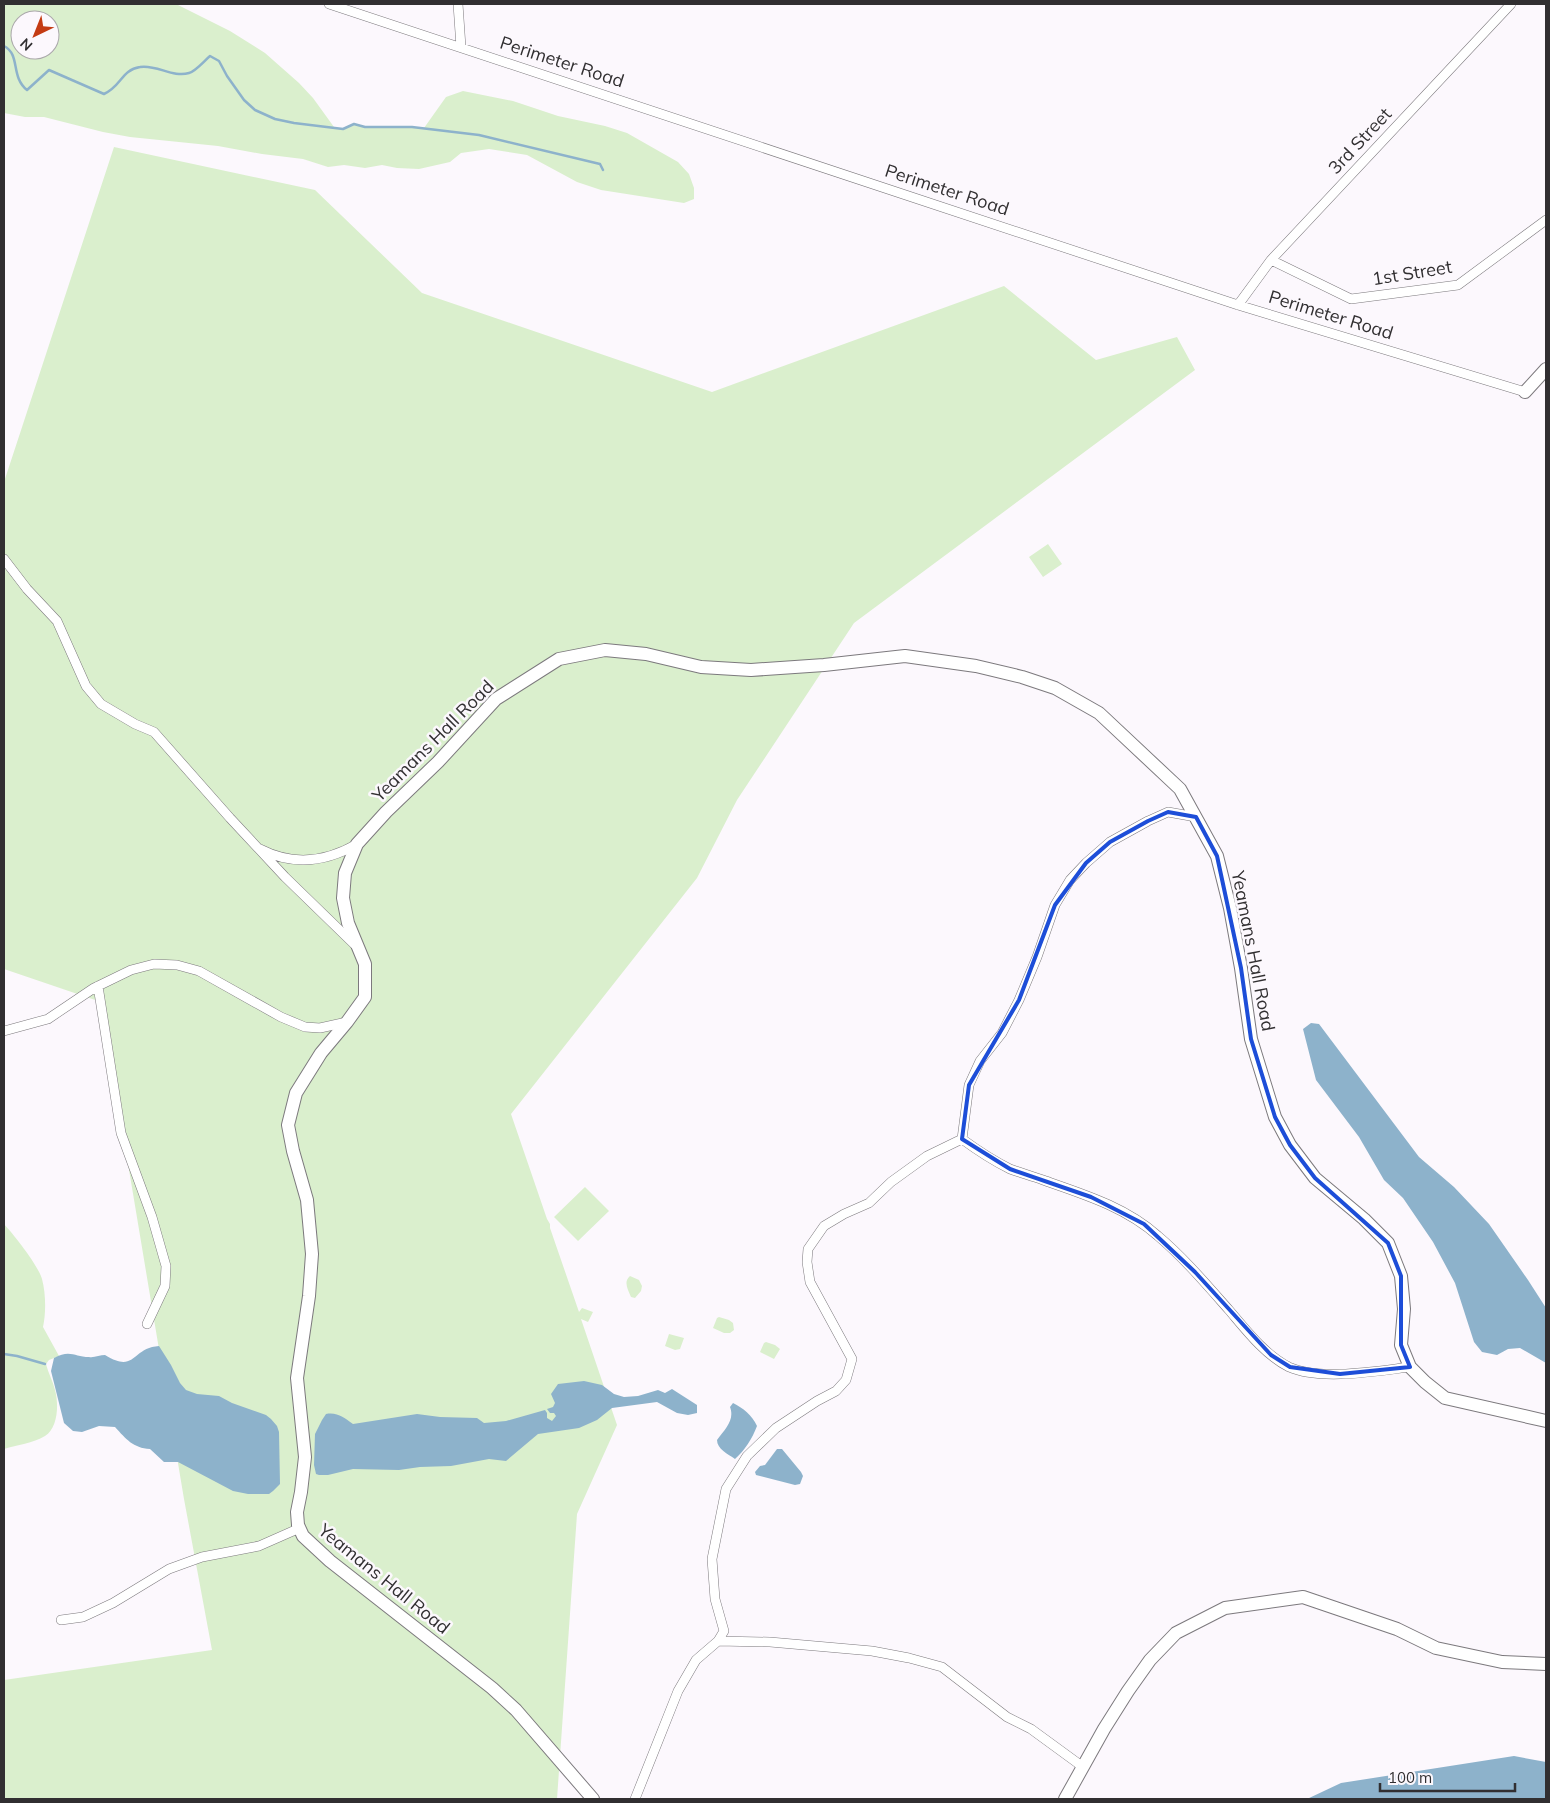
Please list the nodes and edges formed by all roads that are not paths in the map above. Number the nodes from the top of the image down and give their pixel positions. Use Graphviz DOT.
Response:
graph roads {
  1 [pos="329,4"];
  2 [pos="458,4"];
  3 [pos="1511,4"];
  4 [pos="461,47"];
  5 [pos="1546,220"];
  6 [pos="1271,260"];
  7 [pos="1238,305"];
  8 [pos="1546,368"];
  9 [pos="1525,392"];
  10 [pos="4,559"];
  11 [pos="1196,816"];
  12 [pos="357,844"];
  13 [pos="257,847"];
  14 [pos="358,948"];
  15 [pos="98,986"];
  16 [pos="348,1022"];
  17 [pos="4,1031"];
  18 [pos="962,1139"];
  19 [pos="147,1324"];
  20 [pos="1410,1367"];
  21 [pos="1546,1421"];
  22 [pos="300,1528"];
  23 [pos="60,1620"];
  24 [pos="718,1641"];
  25 [pos="1546,1664"];
  26 [pos="1083,1767"];
  27 [pos="593,1799"];
  28 [pos="635,1799"];
  29 [pos="1065,1799"];
  1 -- 4 [label="street, Perimeter Road"];
  2 -- 4 [label="street"];
  3 -- 6 [label="street, 3rd Street"];
  4 -- 7 [label="street, Perimeter Road"];
  5 -- 6 [label="street, 1st Street"];
  6 -- 7 [label="street, 3rd Street"];
  7 -- 9 [label="street, Perimeter Road"];
  8 -- 9 [label="street, Perimeter Road"];
  10 -- 13 [label="street"];
  11 -- 12 [label="street, Yeamans Hall Road"];
  11 -- 18 [label="street"];
  11 -- 20 [label="street, Yeamans Hall Road"];
  12 -- 13 [label="street"];
  12 -- 14 [label="street, Yeamans Hall Road"];
  13 -- 14 [label="street"];
  14 -- 16 [label="street, Yeamans Hall Road"];
  15 -- 16 [label="street"];
  15 -- 17 [label="street"];
  15 -- 19 [label="street"];
  16 -- 22 [label="street, Yeamans Hall Road"];
  18 -- 20 [label="street"];
  18 -- 24 [label="street"];
  20 -- 21 [label="street, Yeamans Hall Road"];
  22 -- 23 [label="street"];
  22 -- 27 [label="street, Yeamans Hall Road"];
  24 -- 26 [label="street"];
  24 -- 28 [label="street"];
  25 -- 26 [label="street"];
  26 -- 29 [label="street"];
}
